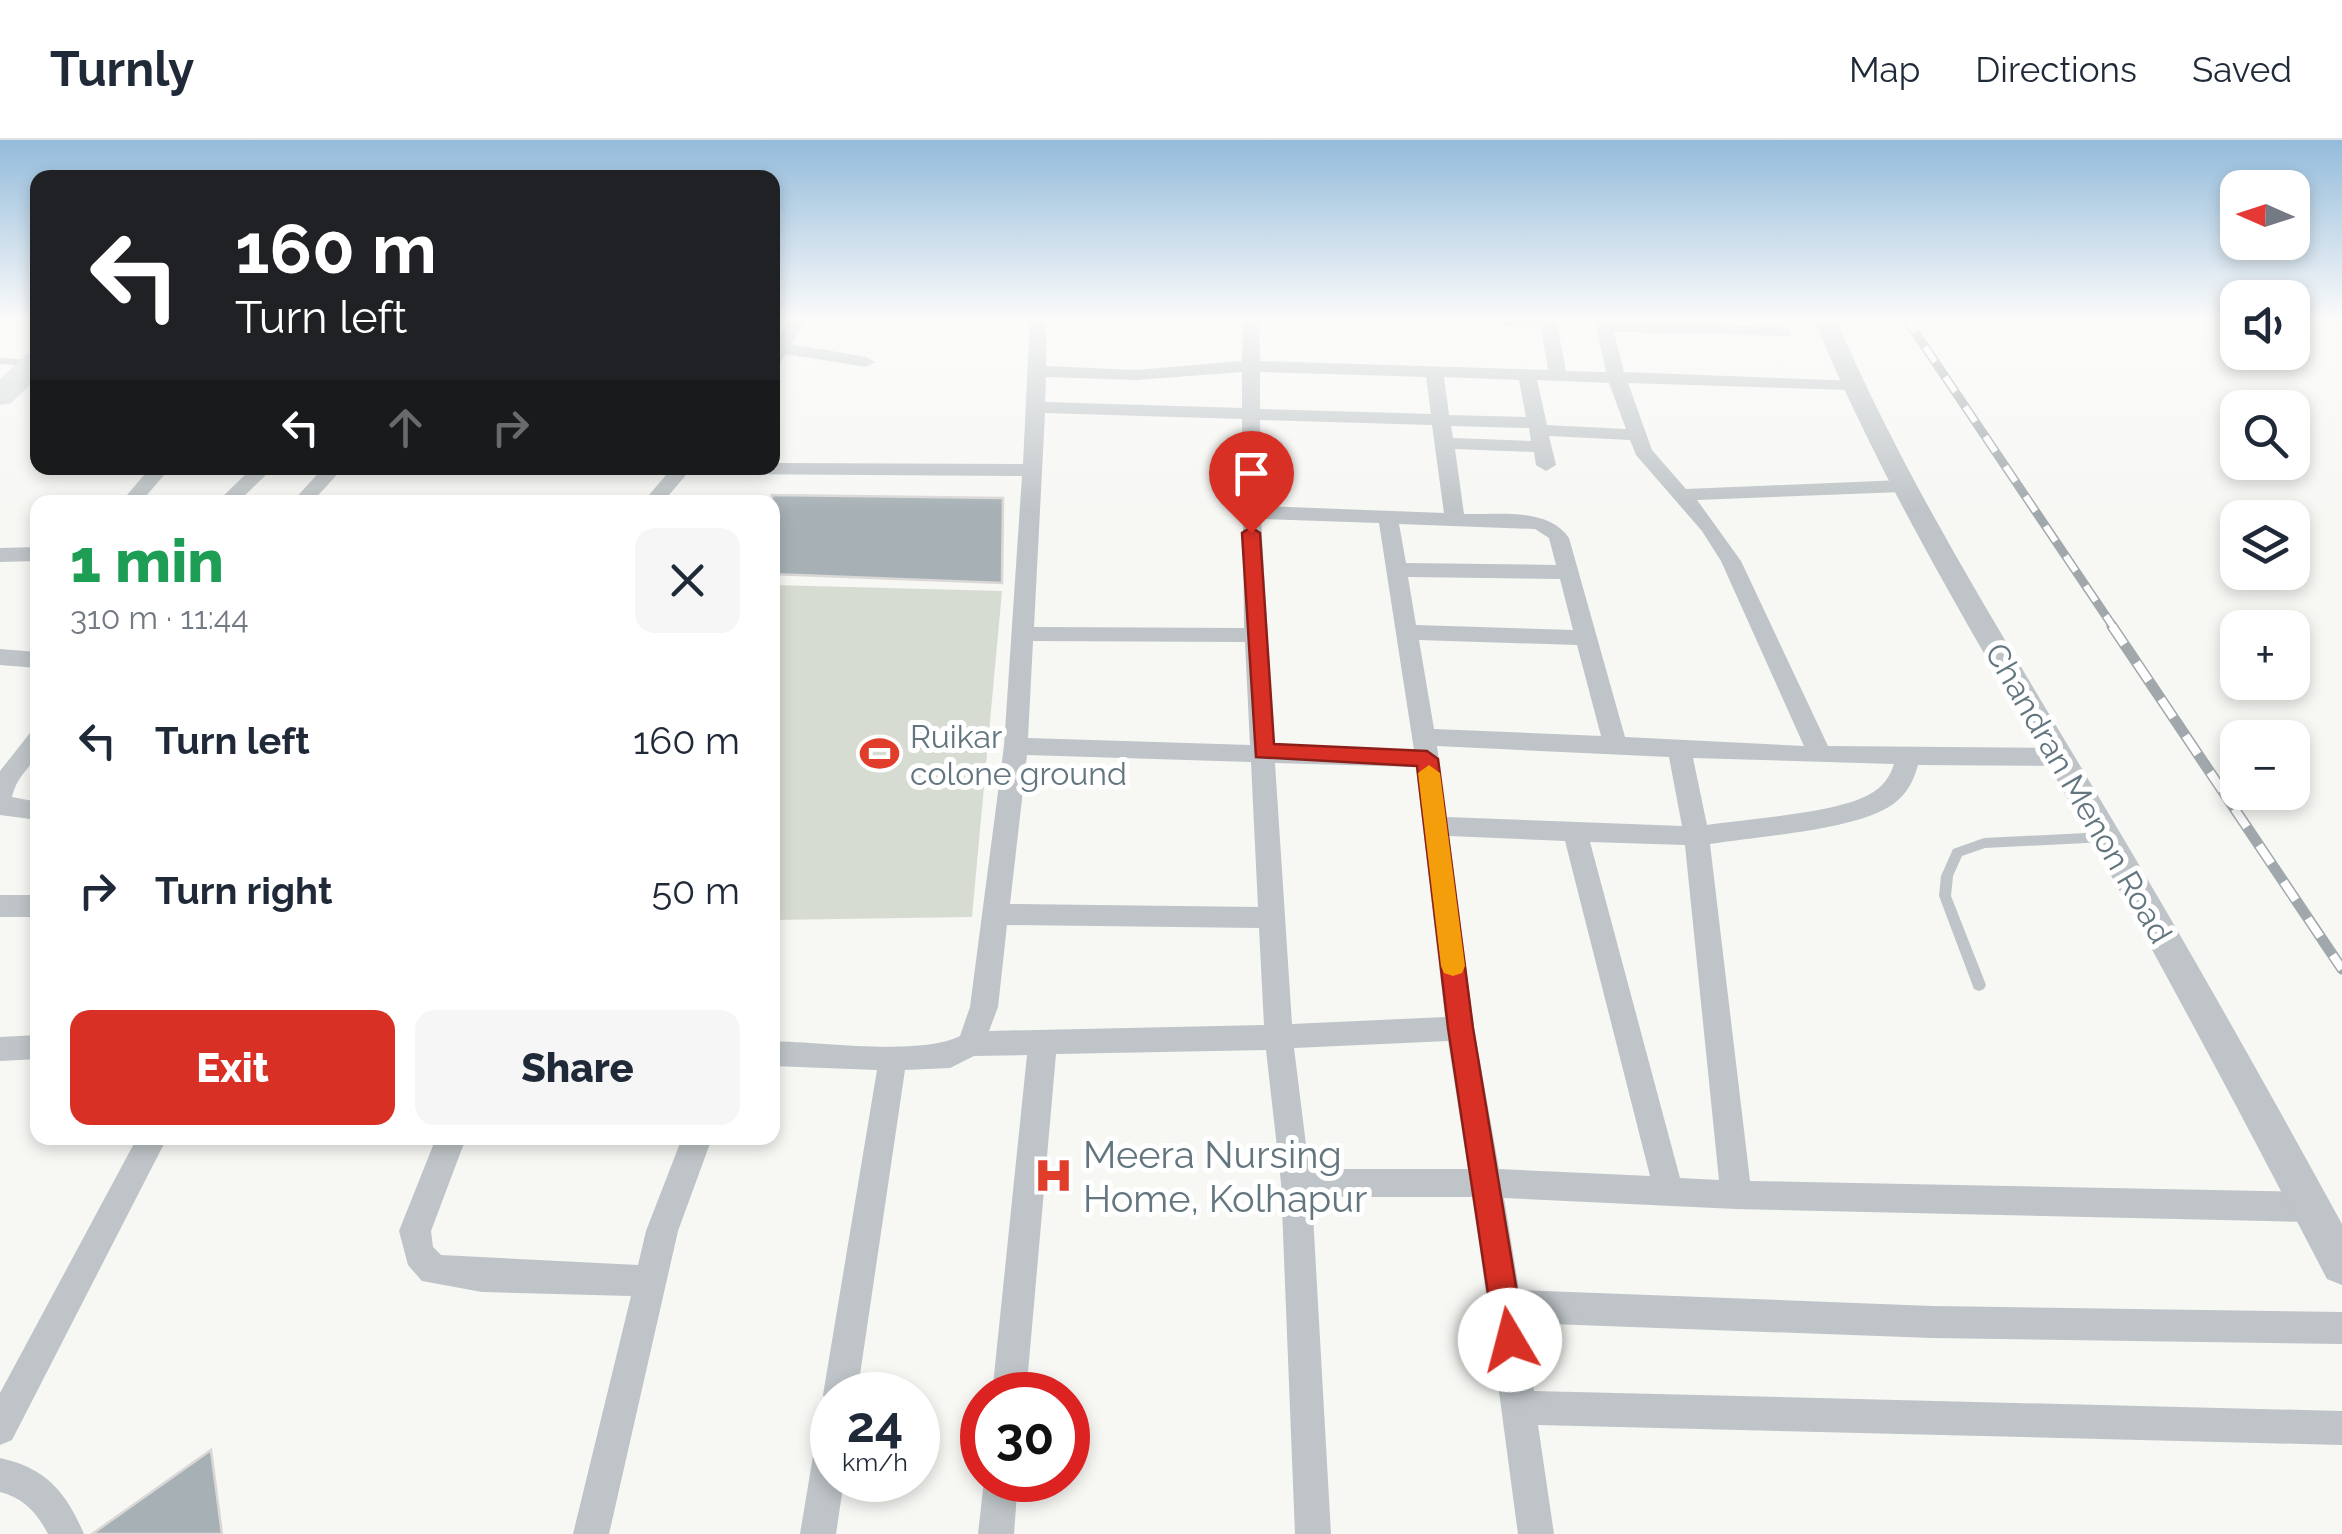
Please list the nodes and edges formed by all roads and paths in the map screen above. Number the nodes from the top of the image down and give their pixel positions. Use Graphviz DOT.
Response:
graph roads {
  1 [pos="23,382"];
  2 [pos="1037,382"];
  3 [pos="1250,382"];
  4 [pos="1436,382"];
  5 [pos="1528,382"];
  6 [pos="1618,382"];
  7 [pos="1773,382"];
  8 [pos="1849,382"];
  9 [pos="1850,385"];
  10 [pos="1036,406"];
  11 [pos="0,412"];
  12 [pos="1251,415"];
  13 [pos="1442,420"];
  14 [pos="1635,435"];
  15 [pos="1540,441"];
  16 [pos="1445,443"];
  17 [pos="780,468"];
  18 [pos="1030,470"];
  19 [pos="154,475"];
  20 [pos="256,475"];
  21 [pos="327,475"];
  22 [pos="676,475"];
  23 [pos="1902,486"];
  24 [pos="136,495"];
  25 [pos="235,495"];
  26 [pos="308,495"];
  27 [pos="658,495"];
  28 [pos="1680,495"];
  29 [pos="1250,512"];
  30 [pos="1388,517"];
  31 [pos="1455,518"];
  32 [pos="30,554"];
  33 [pos="0,555"];
  34 [pos="1396,570"];
  35 [pos="1568,572"];
  36 [pos="1406,632"];
  37 [pos="1023,634"];
  38 [pos="1256,635"];
  39 [pos="1586,638"];
  40 [pos="0,657"];
  41 [pos="30,659"];
  42 [pos="1615,745"];
  43 [pos="1016,746"];
  44 [pos="1425,748"];
  45 [pos="30,749"];
  46 [pos="1680,750"];
  47 [pos="1264,752"];
  48 [pos="1820,755"];
  49 [pos="1908,756"];
  50 [pos="2060,757"];
  51 [pos="0,797"];
  52 [pos="30,810"];
  53 [pos="1436,826"];
  54 [pos="1575,832"];
  55 [pos="1697,836"];
  56 [pos="2106,837"];
  57 [pos="0,906"];
  58 [pos="30,906"];
  59 [pos="998,914"];
  60 [pos="1274,918"];
  61 [pos="1979,985"];
  62 [pos="1460,1028"];
  63 [pos="1279,1038"];
  64 [pos="1043,1040"];
  65 [pos="971,1044"];
  66 [pos="30,1048"];
  67 [pos="0,1050"];
  68 [pos="780,1052"];
  69 [pos="893,1058"];
  70 [pos="148,1145"];
  71 [pos="448,1145"];
  72 [pos="694,1145"];
  73 [pos="1484,1183"];
  74 [pos="1296,1184"];
  75 [pos="1669,1192"];
  76 [pos="1736,1195"];
  77 [pos="2311,1207"];
  78 [pos="2342,1266"];
  79 [pos="652,1282"];
  80 [pos="1505,1306"];
  81 [pos="2342,1328"];
  82 [pos="844,1372"];
  83 [pos="1011,1372"];
  84 [pos="1519,1408"];
  85 [pos="0,1428"];
  86 [pos="2342,1428"];
  87 [pos="0,1475"];
  88 [pos="823,1502"];
  89 [pos="999,1502"];
  90 [pos="66,1534"];
  91 [pos="591,1534"];
  92 [pos="818,1534"];
  93 [pos="996,1534"];
  94 [pos="1313,1534"];
  95 [pos="1536,1534"];
  1 -- 11 [label="highway"];
  2 -- 10 [label="street"];
  3 -- 12 [label="street"];
  4 -- 13 [label="street"];
  5 -- 15 [label="street"];
  6 -- 14 [label="street"];
  7 -- 9 [label="street"];
  8 -- 9 [label="street, Chandran Menon Road"];
  9 -- 23 [label="street, Chandran Menon Road"];
  10 -- 12 [label="street"];
  10 -- 18 [label="street"];
  12 -- 13 [label="street"];
  12 -- 29 [label="street"];
  13 -- 15 [label="street"];
  13 -- 16 [label="street"];
  14 -- 15 [label="street"];
  14 -- 28 [label="street"];
  15 -- 16 [label="street"];
  16 -- 31 [label="street"];
  17 -- 18 [label="street"];
  18 -- 37 [label="street"];
  19 -- 24 [label="street"];
  20 -- 25 [label="street"];
  21 -- 26 [label="street"];
  22 -- 27 [label="street"];
  23 -- 28 [label="street"];
  23 -- 50 [label="street, Chandran Menon Road"];
  28 -- 48 [label="street"];
  29 -- 30 [label="street"];
  29 -- 38 [label="street"];
  30 -- 31 [label="street"];
  30 -- 34 [label="street"];
  31 -- 35 [label="street"];
  32 -- 33 [label="street"];
  34 -- 35 [label="street"];
  34 -- 36 [label="street"];
  35 -- 39 [label="street"];
  36 -- 39 [label="street"];
  36 -- 44 [label="street"];
  37 -- 38 [label="street"];
  37 -- 43 [label="street"];
  38 -- 47 [label="street"];
  39 -- 42 [label="street"];
  40 -- 41 [label="street"];
  42 -- 44 [label="street"];
  42 -- 46 [label="street"];
  43 -- 47 [label="street"];
  43 -- 59 [label="street"];
  44 -- 47 [label="street"];
  44 -- 53 [label="street"];
  45 -- 51 [label="street"];
  46 -- 48 [label="street"];
  46 -- 55 [label="street"];
  47 -- 60 [label="street"];
  48 -- 49 [label="street"];
  49 -- 50 [label="street"];
  49 -- 55 [label="street"];
  50 -- 56 [label="street, Chandran Menon Road"];
  51 -- 52 [label="street"];
  53 -- 54 [label="street"];
  53 -- 62 [label="street"];
  54 -- 55 [label="street"];
  54 -- 75 [label="street"];
  55 -- 76 [label="street"];
  56 -- 61 [label="lane"];
  56 -- 77 [label="street, Chandran Menon Road"];
  57 -- 58 [label="street"];
  59 -- 60 [label="street"];
  59 -- 65 [label="street"];
  60 -- 63 [label="street"];
  62 -- 63 [label="street"];
  62 -- 73 [label="street"];
  63 -- 64 [label="street"];
  63 -- 74 [label="street"];
  64 -- 65 [label="street"];
  64 -- 83 [label="street"];
  65 -- 69 [label="street"];
  66 -- 67 [label="street"];
  68 -- 69 [label="street"];
  69 -- 82 [label="street"];
  70 -- 85 [label="street"];
  71 -- 79 [label="street"];
  72 -- 79 [label="street"];
  73 -- 74 [label="street"];
  73 -- 75 [label="street"];
  73 -- 80 [label="street"];
  74 -- 94 [label="street"];
  75 -- 76 [label="street"];
  76 -- 77 [label="street"];
  77 -- 78 [label="street, Chandran Menon Road"];
  79 -- 91 [label="street"];
  80 -- 81 [label="street"];
  80 -- 84 [label="street"];
  84 -- 86 [label="street"];
  84 -- 95 [label="street"];
  87 -- 90 [label="street"];
  88 -- 92 [label="street"];
  89 -- 93 [label="street"];
}
